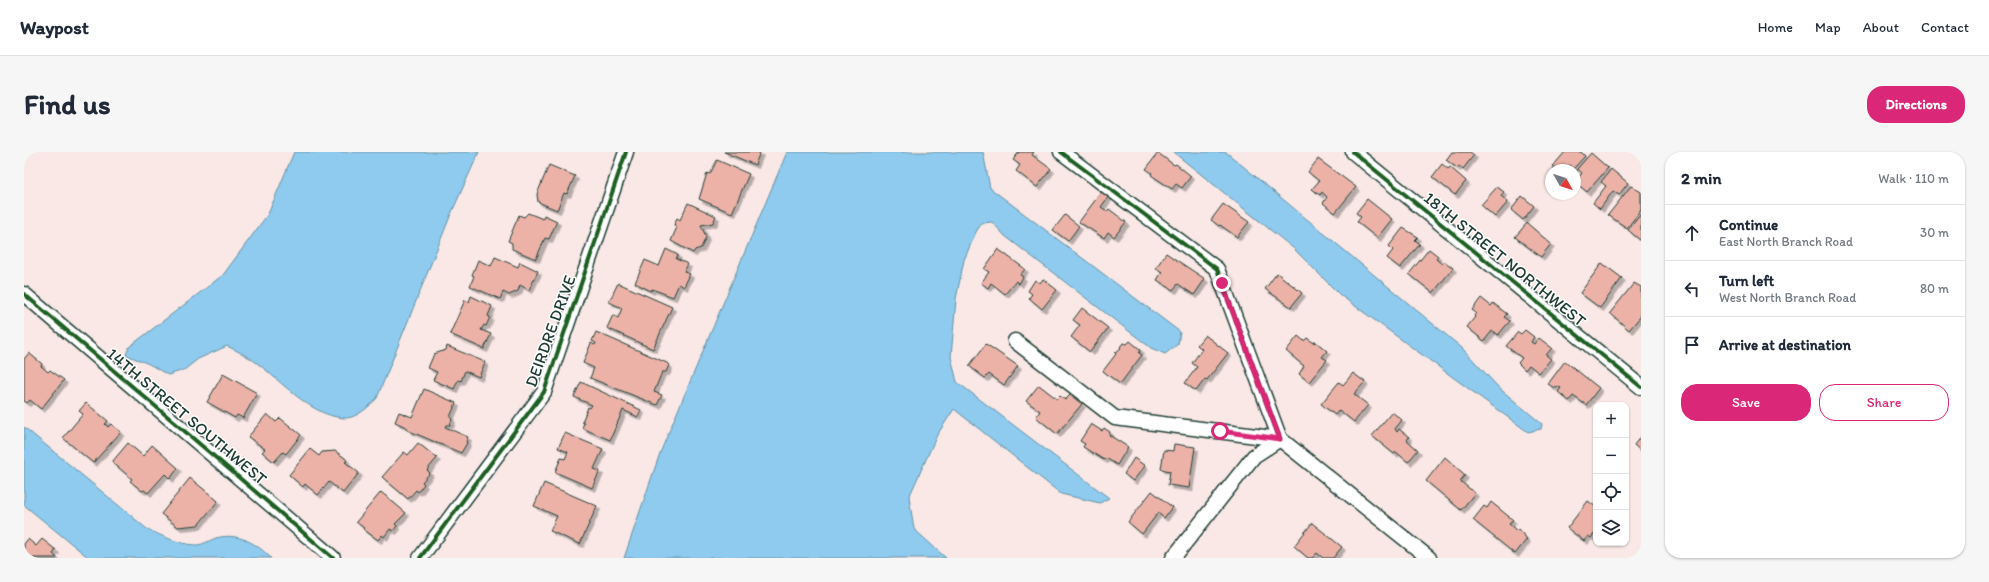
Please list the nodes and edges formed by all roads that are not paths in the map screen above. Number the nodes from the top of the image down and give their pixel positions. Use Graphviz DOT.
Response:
graph roads {
  1 [pos="626,152"];
  2 [pos="1061,152"];
  3 [pos="1353,152"];
  4 [pos="24,294"];
  5 [pos="1015,341"];
  6 [pos="1641,387"];
  7 [pos="1280,439"];
  8 [pos="333,558"];
  9 [pos="420,558"];
  10 [pos="1173,558"];
  11 [pos="1429,558"];
  1 -- 9 [label="street, DEIRDRE DRIVE"];
  2 -- 7 [label="street"];
  3 -- 6 [label="street, 18TH STREET NORTHWEST"];
  4 -- 8 [label="street, 14TH STREET SOUTHWEST"];
  5 -- 7 [label="street"];
  7 -- 10 [label="street"];
  7 -- 11 [label="street"];
}
